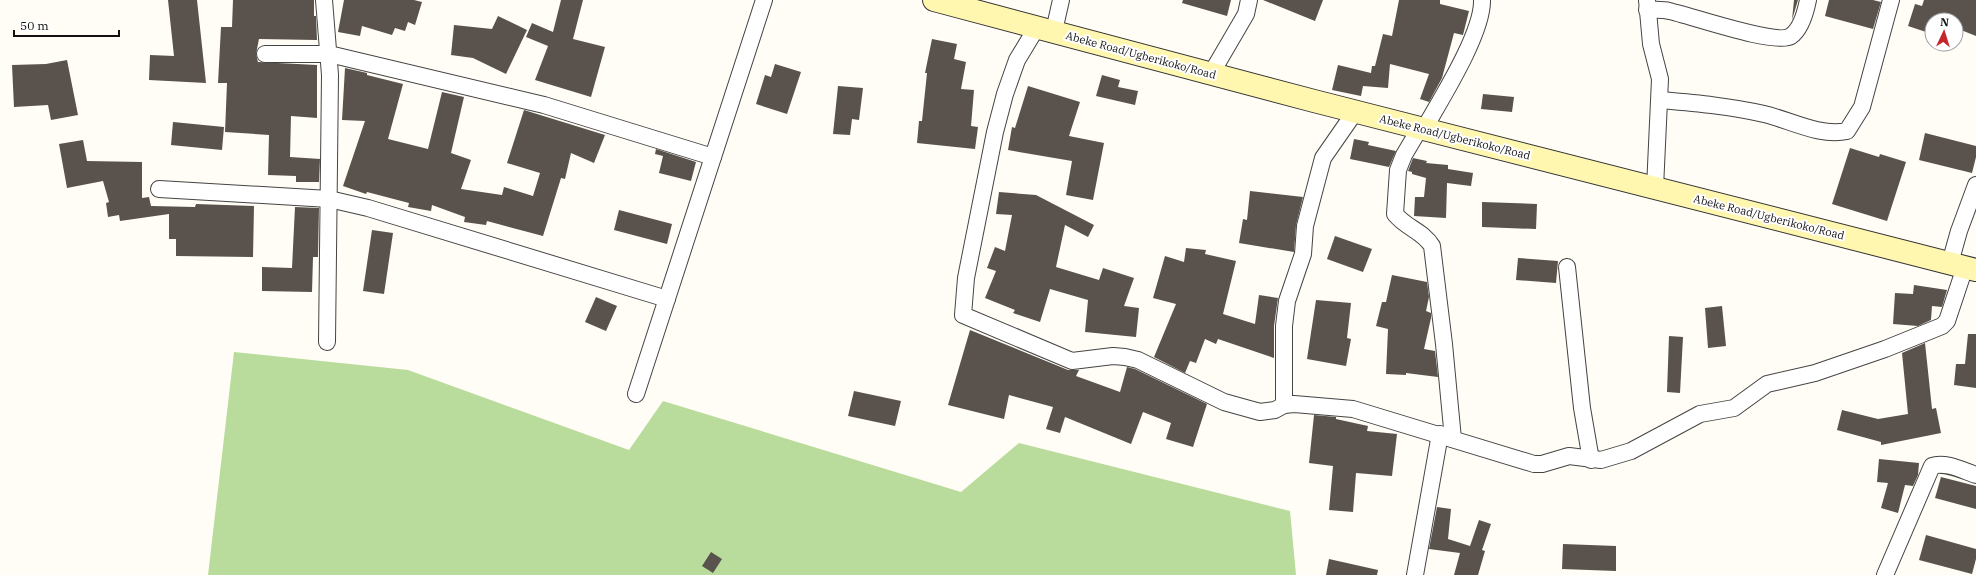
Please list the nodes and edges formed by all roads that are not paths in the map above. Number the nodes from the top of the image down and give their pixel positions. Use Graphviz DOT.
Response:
graph roads {
  1 [pos="324,0"];
  2 [pos="764,0"];
  3 [pos="934,0"];
  4 [pos="1061,0"];
  5 [pos="1249,0"];
  6 [pos="1482,0"];
  7 [pos="1808,0"];
  8 [pos="1891,0"];
  9 [pos="1647,5"];
  10 [pos="1046,29"];
  11 [pos="265,54"];
  12 [pos="329,54"];
  13 [pos="1211,74"];
  14 [pos="1660,100"];
  15 [pos="1355,112"];
  16 [pos="1422,129"];
  17 [pos="713,157"];
  18 [pos="1976,185"];
  19 [pos="1655,188"];
  20 [pos="159,189"];
  21 [pos="329,199"];
  22 [pos="1567,267"];
  23 [pos="1964,267"];
  24 [pos="667,299"];
  25 [pos="327,342"];
  26 [pos="636,394"];
  27 [pos="1284,405"];
  28 [pos="1446,437"];
  29 [pos="1591,460"];
  30 [pos="1976,475"];
  31 [pos="1415,575"];
  32 [pos="1885,575"];
  1 -- 12 [label="street"];
  2 -- 17 [label="street"];
  3 -- 10 [label="street, Abeke Road/Ugberikoko/Road"];
  4 -- 10 [label="street"];
  5 -- 13 [label="street"];
  6 -- 16 [label="street"];
  7 -- 9 [label="street"];
  8 -- 14 [label="street"];
  9 -- 14 [label="street"];
  10 -- 13 [label="street, Abeke Road/Ugberikoko/Road"];
  10 -- 27 [label="street"];
  11 -- 12 [label="street"];
  12 -- 17 [label="street"];
  12 -- 21 [label="street"];
  13 -- 15 [label="street, Abeke Road/Ugberikoko/Road"];
  14 -- 19 [label="street"];
  15 -- 16 [label="street, Abeke Road/Ugberikoko/Road"];
  15 -- 27 [label="street"];
  16 -- 19 [label="street, Abeke Road/Ugberikoko/Road"];
  16 -- 28 [label="street"];
  17 -- 24 [label="street"];
  18 -- 23 [label="street"];
  19 -- 23 [label="street, Abeke Road/Ugberikoko/Road"];
  20 -- 21 [label="street"];
  21 -- 24 [label="street"];
  21 -- 25 [label="street"];
  22 -- 29 [label="street"];
  23 -- 29 [label="street"];
  24 -- 26 [label="street"];
  27 -- 28 [label="street"];
  28 -- 29 [label="street"];
  28 -- 31 [label="street"];
  30 -- 32 [label="street"];
}
